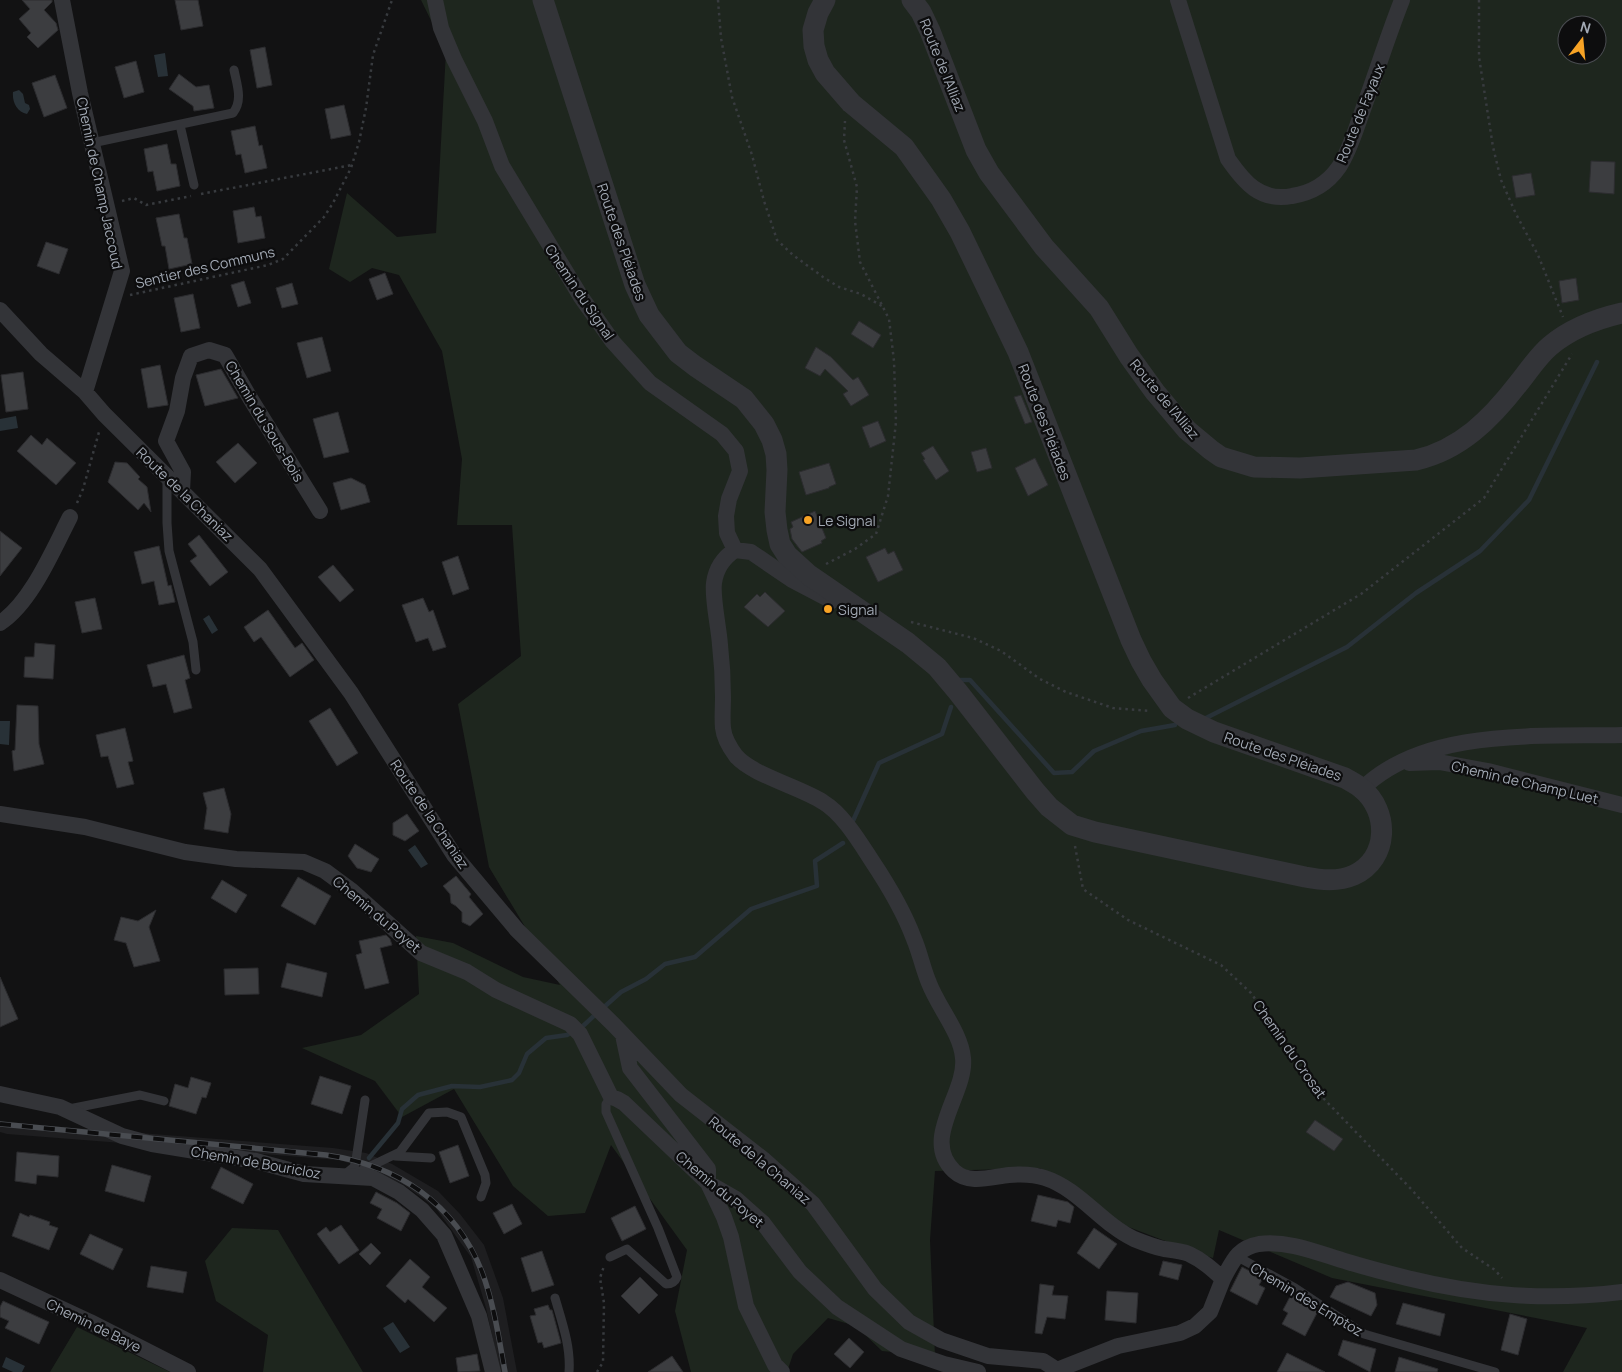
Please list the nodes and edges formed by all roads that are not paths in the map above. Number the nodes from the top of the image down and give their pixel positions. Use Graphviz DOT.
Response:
graph roads {
  1 [pos="62,0"];
  2 [pos="434,0"];
  3 [pos="544,0"];
  4 [pos="825,0"];
  5 [pos="912,0"];
  6 [pos="1178,0"];
  7 [pos="1402,0"];
  8 [pos="234,70"];
  9 [pos="180,125"];
  10 [pos="92,143"];
  11 [pos="194,186"];
  12 [pos="0,310"];
  13 [pos="1622,313"];
  14 [pos="85,392"];
  15 [pos="167,477"];
  16 [pos="182,490"];
  17 [pos="320,511"];
  18 [pos="70,517"];
  19 [pos="735,550"];
  20 [pos="850,602"];
  21 [pos="0,623"];
  22 [pos="196,670"];
  23 [pos="1622,734"];
  24 [pos="1398,764"];
  25 [pos="1362,789"];
  26 [pos="1622,805"];
  27 [pos="0,814"];
  28 [pos="618,1029"];
  29 [pos="0,1094"];
  30 [pos="611,1097"];
  31 [pos="365,1100"];
  32 [pos="164,1101"];
  33 [pos="67,1110"];
  34 [pos="392,1157"];
  35 [pos="431,1158"];
  36 [pos="346,1177"];
  37 [pos="708,1183"];
  38 [pos="480,1197"];
  39 [pos="1236,1256"];
  40 [pos="610,1257"];
  41 [pos="1223,1279"];
  42 [pos="0,1280"];
  43 [pos="1622,1292"];
  44 [pos="555,1298"];
  45 [pos="1059,1371"];
  46 [pos="188,1372"];
  47 [pos="493,1372"];
  48 [pos="569,1372"];
  49 [pos="782,1372"];
  50 [pos="978,1372"];
  51 [pos="1040,1372"];
  52 [pos="1495,1372"];
  1 -- 10 [label="street, Chemin de Champ Jaccoud"];
  2 -- 19 [label="street, Chemin du Signal"];
  3 -- 20 [label="street, Route des Pléiades"];
  4 -- 25 [label="street, Route des Pléiades"];
  5 -- 13 [label="street, Route de l'Alliaz"];
  6 -- 7 [label="street, Route de Fayaux"];
  8 -- 9 [label="lane"];
  9 -- 10 [label="lane"];
  9 -- 11 [label="lane"];
  10 -- 14 [label="street, Chemin de Champ Jaccoud"];
  12 -- 14 [label="street, Route de la Chaniaz"];
  14 -- 15 [label="street, Route de la Chaniaz"];
  15 -- 16 [label="street, Route de la Chaniaz"];
  15 -- 22 [label="lane"];
  16 -- 17 [label="street, Chemin du Sous-Bois"];
  16 -- 28 [label="street, Route de la Chaniaz"];
  18 -- 21 [label="street"];
  19 -- 20 [label="street"];
  19 -- 41 [label="street"];
  20 -- 25 [label="street, Route des Pléiades"];
  23 -- 24 [label="street"];
  24 -- 25 [label="street"];
  24 -- 26 [label="street, Chemin de Champ Luet"];
  27 -- 30 [label="street, Chemin du Poyet"];
  28 -- 37 [label="street"];
  28 -- 45 [label="street, Route de la Chaniaz"];
  29 -- 33 [label="street, Chemin de Bouricloz"];
  30 -- 37 [label="street, Chemin du Poyet"];
  30 -- 40 [label="lane"];
  31 -- 36 [label="lane"];
  32 -- 33 [label="lane"];
  33 -- 36 [label="street, Chemin de Bouricloz"];
  34 -- 35 [label="lane"];
  34 -- 36 [label="lane"];
  34 -- 38 [label="lane"];
  36 -- 47 [label="street, Chemin de Bouricloz"];
  37 -- 49 [label="street"];
  37 -- 50 [label="street, Chemin du Poyet"];
  39 -- 41 [label="street"];
  39 -- 43 [label="street"];
  39 -- 52 [label="lane, Chemin des Emptoz"];
  41 -- 45 [label="street"];
  42 -- 46 [label="street, Chemin de Baye"];
  44 -- 48 [label="lane"];
  45 -- 51 [label="street"];
}
